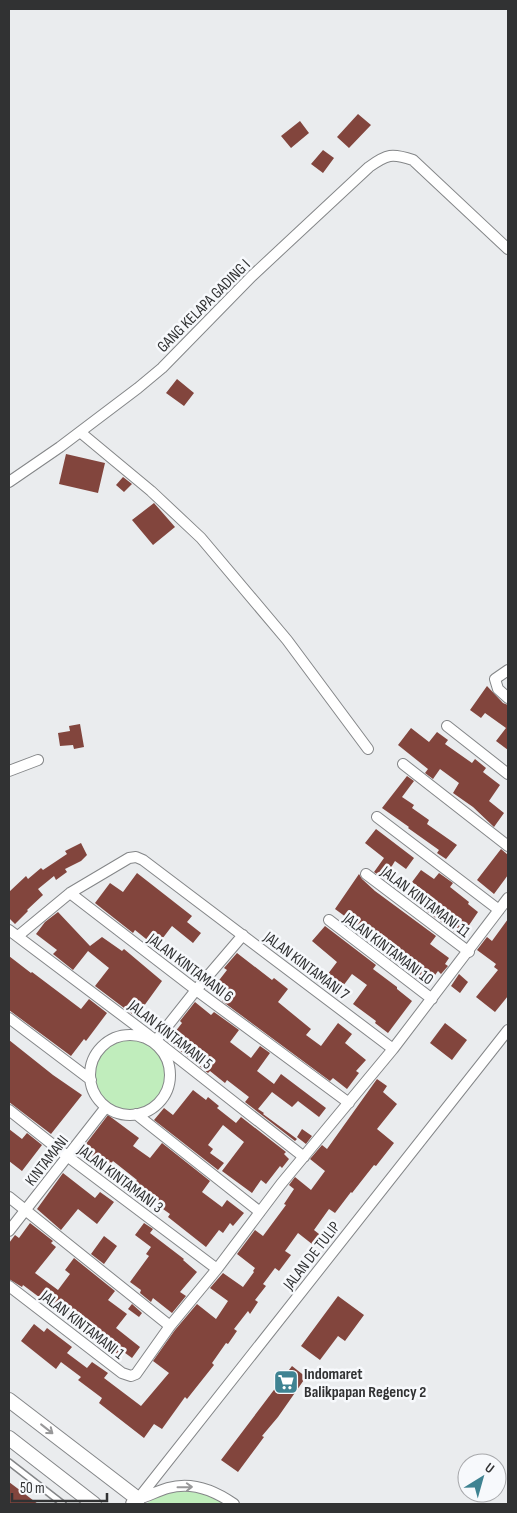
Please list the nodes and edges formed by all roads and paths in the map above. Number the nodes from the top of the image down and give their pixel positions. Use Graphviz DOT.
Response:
graph roads {
  1 [pos="508,249"];
  2 [pos="80,432"];
  3 [pos="9,482"];
  4 [pos="508,670"];
  5 [pos="505,696"];
  6 [pos="447,726"];
  7 [pos="368,749"];
  8 [pos="38,760"];
  9 [pos="404,764"];
  10 [pos="9,770"];
  11 [pos="508,774"];
  12 [pos="377,817"];
  13 [pos="508,846"];
  14 [pos="366,874"];
  15 [pos="70,893"];
  16 [pos="508,898"];
  17 [pos="500,910"];
  18 [pos="329,920"];
  19 [pos="9,930"];
  20 [pos="18,936"];
  21 [pos="243,936"];
  22 [pos="468,952"];
  23 [pos="196,990"];
  24 [pos="432,999"];
  25 [pos="9,1018"];
  26 [pos="508,1030"];
  27 [pos="155,1041"];
  28 [pos="393,1049"];
  29 [pos="90,1080"];
  30 [pos="349,1103"];
  31 [pos="106,1107"];
  32 [pos="9,1110"];
  33 [pos="136,1114"];
  34 [pos="67,1156"];
  35 [pos="304,1157"];
  36 [pos="9,1197"];
  37 [pos="26,1210"];
  38 [pos="260,1212"];
  39 [pos="9,1231"];
  40 [pos="217,1270"];
  41 [pos="9,1286"];
  42 [pos="170,1326"];
  43 [pos="9,1400"];
  44 [pos="9,1438"];
  45 [pos="9,1462"];
  46 [pos="136,1501"];
  47 [pos="63,1504"];
  48 [pos="94,1504"];
  49 [pos="234,1504"];
  1 -- 2 [label="street, GANG KELAPA GADING I"];
  2 -- 3 [label="street, GANG KELAPA GADING I"];
  2 -- 7 [label="street"];
  4 -- 5 [label="street"];
  6 -- 11 [label="street"];
  8 -- 10 [label="street"];
  9 -- 13 [label="street"];
  12 -- 17 [label="street"];
  14 -- 22 [label="street, JALAN KINTAMANI 11"];
  15 -- 20 [label="street"];
  15 -- 21 [label="street"];
  15 -- 23 [label="street, JALAN KINTAMANI 6"];
  16 -- 17 [label="street"];
  17 -- 22 [label="street"];
  18 -- 24 [label="street, JALAN KINTAMANI 10"];
  19 -- 20 [label="street, JALAN KINTAMANI 5"];
  20 -- 27 [label="street, JALAN KINTAMANI 5"];
  21 -- 23 [label="street, JALAN KINTAMANI 7"];
  21 -- 28 [label="street, JALAN KINTAMANI 7"];
  22 -- 24 [label="street"];
  23 -- 27 [label="street, JALAN KINTAMANI 7"];
  23 -- 30 [label="street, JALAN KINTAMANI 6"];
  24 -- 28 [label="street"];
  25 -- 29 [label="street"];
  26 -- 46 [label="street, JALAN DE TULIP"];
  27 -- 29 [label="street"];
  27 -- 33 [label="street"];
  27 -- 35 [label="street, JALAN KINTAMANI 5"];
  28 -- 30 [label="street"];
  29 -- 31 [label="street"];
  30 -- 35 [label="street"];
  31 -- 33 [label="street"];
  31 -- 34 [label="street, KINTAMANI"];
  32 -- 34 [label="street, JALAN KINTAMANI 3"];
  33 -- 38 [label="street"];
  34 -- 37 [label="street, KINTAMANI"];
  34 -- 40 [label="street, JALAN KINTAMANI 3"];
  35 -- 38 [label="street"];
  36 -- 37 [label="street"];
  37 -- 39 [label="street, KINTAMANI"];
  37 -- 42 [label="street"];
  38 -- 40 [label="street"];
  40 -- 42 [label="street"];
  41 -- 42 [label="street, JALAN KINTAMANI 1"];
  43 -- 46 [label="street, one-way"];
  44 -- 48 [label="street"];
  45 -- 47 [label="lane"];
  46 -- 49 [label="street, one-way"];
}
